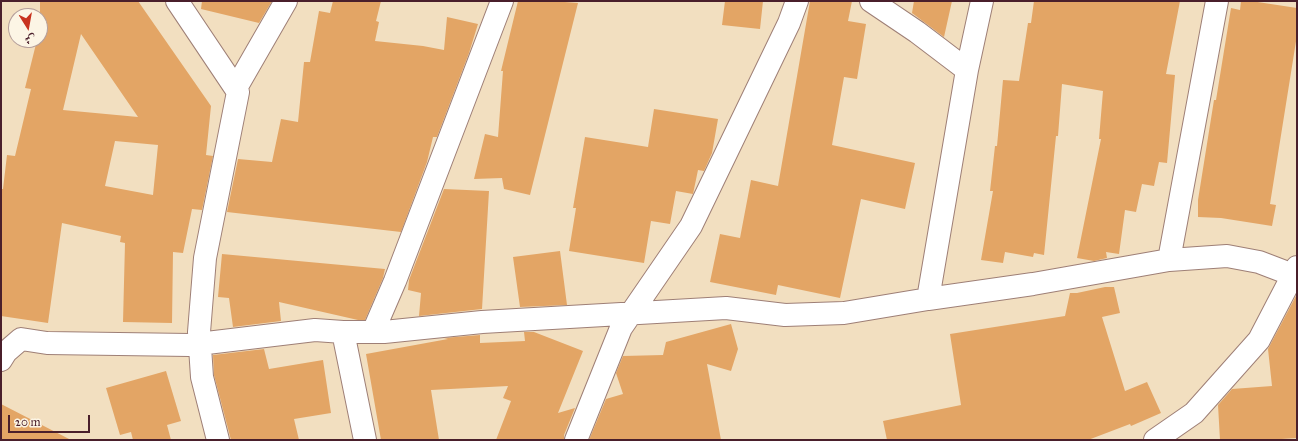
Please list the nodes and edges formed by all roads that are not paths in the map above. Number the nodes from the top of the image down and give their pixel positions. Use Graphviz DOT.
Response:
graph roads {
  1 [pos="177,1"];
  2 [pos="286,1"];
  3 [pos="502,1"];
  4 [pos="797,1"];
  5 [pos="871,1"];
  6 [pos="982,1"];
  7 [pos="1218,1"];
  8 [pos="967,70"];
  9 [pos="236,88"];
  10 [pos="1169,260"];
  11 [pos="1295,271"];
  12 [pos="928,299"];
  13 [pos="631,314"];
  14 [pos="343,332"];
  15 [pos="374,332"];
  16 [pos="200,344"];
  17 [pos="1,360"];
  18 [pos="218,440"];
  19 [pos="365,440"];
  20 [pos="576,440"];
  21 [pos="1155,440"];
  1 -- 9 [label="street"];
  2 -- 9 [label="street"];
  3 -- 15 [label="street"];
  4 -- 13 [label="street"];
  5 -- 8 [label="street"];
  6 -- 8 [label="street"];
  7 -- 10 [label="street"];
  8 -- 12 [label="street"];
  9 -- 16 [label="street"];
  10 -- 11 [label="street"];
  10 -- 12 [label="street"];
  11 -- 21 [label="street"];
  12 -- 13 [label="street"];
  13 -- 15 [label="street"];
  13 -- 20 [label="street"];
  14 -- 15 [label="street"];
  14 -- 16 [label="street"];
  14 -- 19 [label="street"];
  16 -- 17 [label="street"];
  16 -- 18 [label="street"];
}
